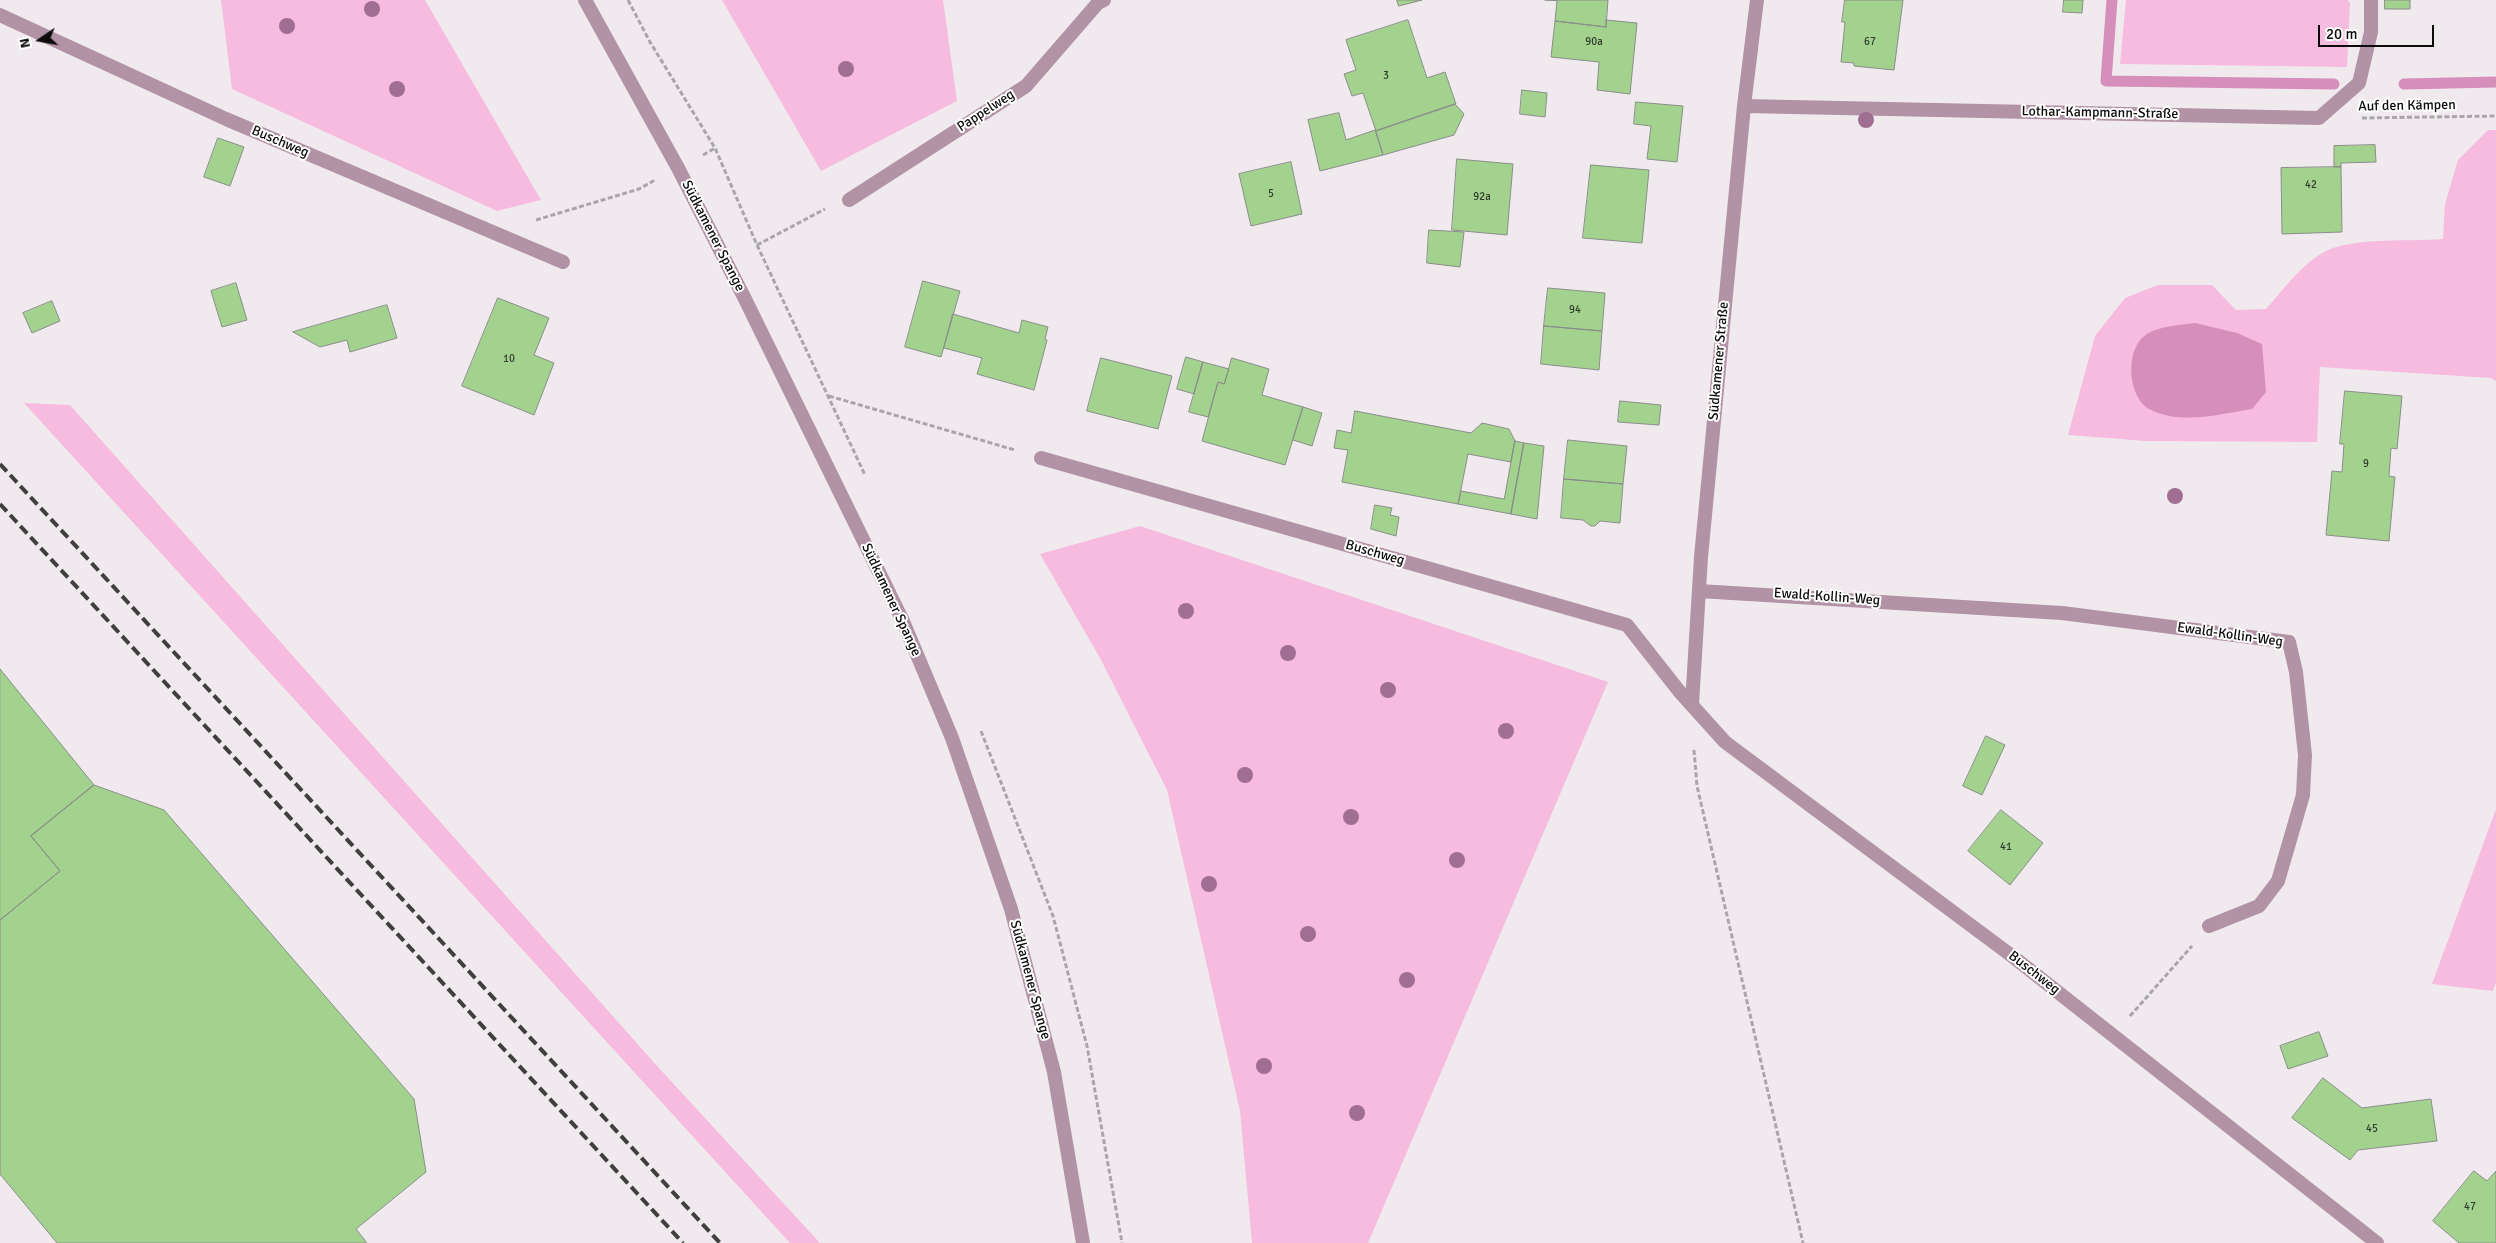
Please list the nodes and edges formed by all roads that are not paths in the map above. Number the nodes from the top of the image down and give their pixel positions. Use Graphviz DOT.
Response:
graph roads {
  1 [pos="586,0"];
  2 [pos="1104,0"];
  3 [pos="1757,0"];
  4 [pos="2371,0"];
  5 [pos="0,15"];
  6 [pos="1744,106"];
  7 [pos="849,200"];
  8 [pos="562,262"];
  9 [pos="1041,458"];
  10 [pos="1699,590"];
  11 [pos="1692,704"];
  12 [pos="2209,926"];
  13 [pos="1083,1243"];
  14 [pos="2377,1243"];
  1 -- 13 [label="street, Südkamener Spange"];
  2 -- 7 [label="street, Pappelweg"];
  3 -- 6 [label="street, Südkamener Straße"];
  4 -- 6 [label="street, Lothar-Kampmann-Straße"];
  5 -- 8 [label="street, Buschweg"];
  6 -- 10 [label="street, Südkamener Straße"];
  9 -- 11 [label="street, Buschweg"];
  10 -- 11 [label="street, Südkamener Straße"];
  10 -- 12 [label="street, Ewald-Kollin-Weg"];
  11 -- 14 [label="street, Buschweg"];
}
